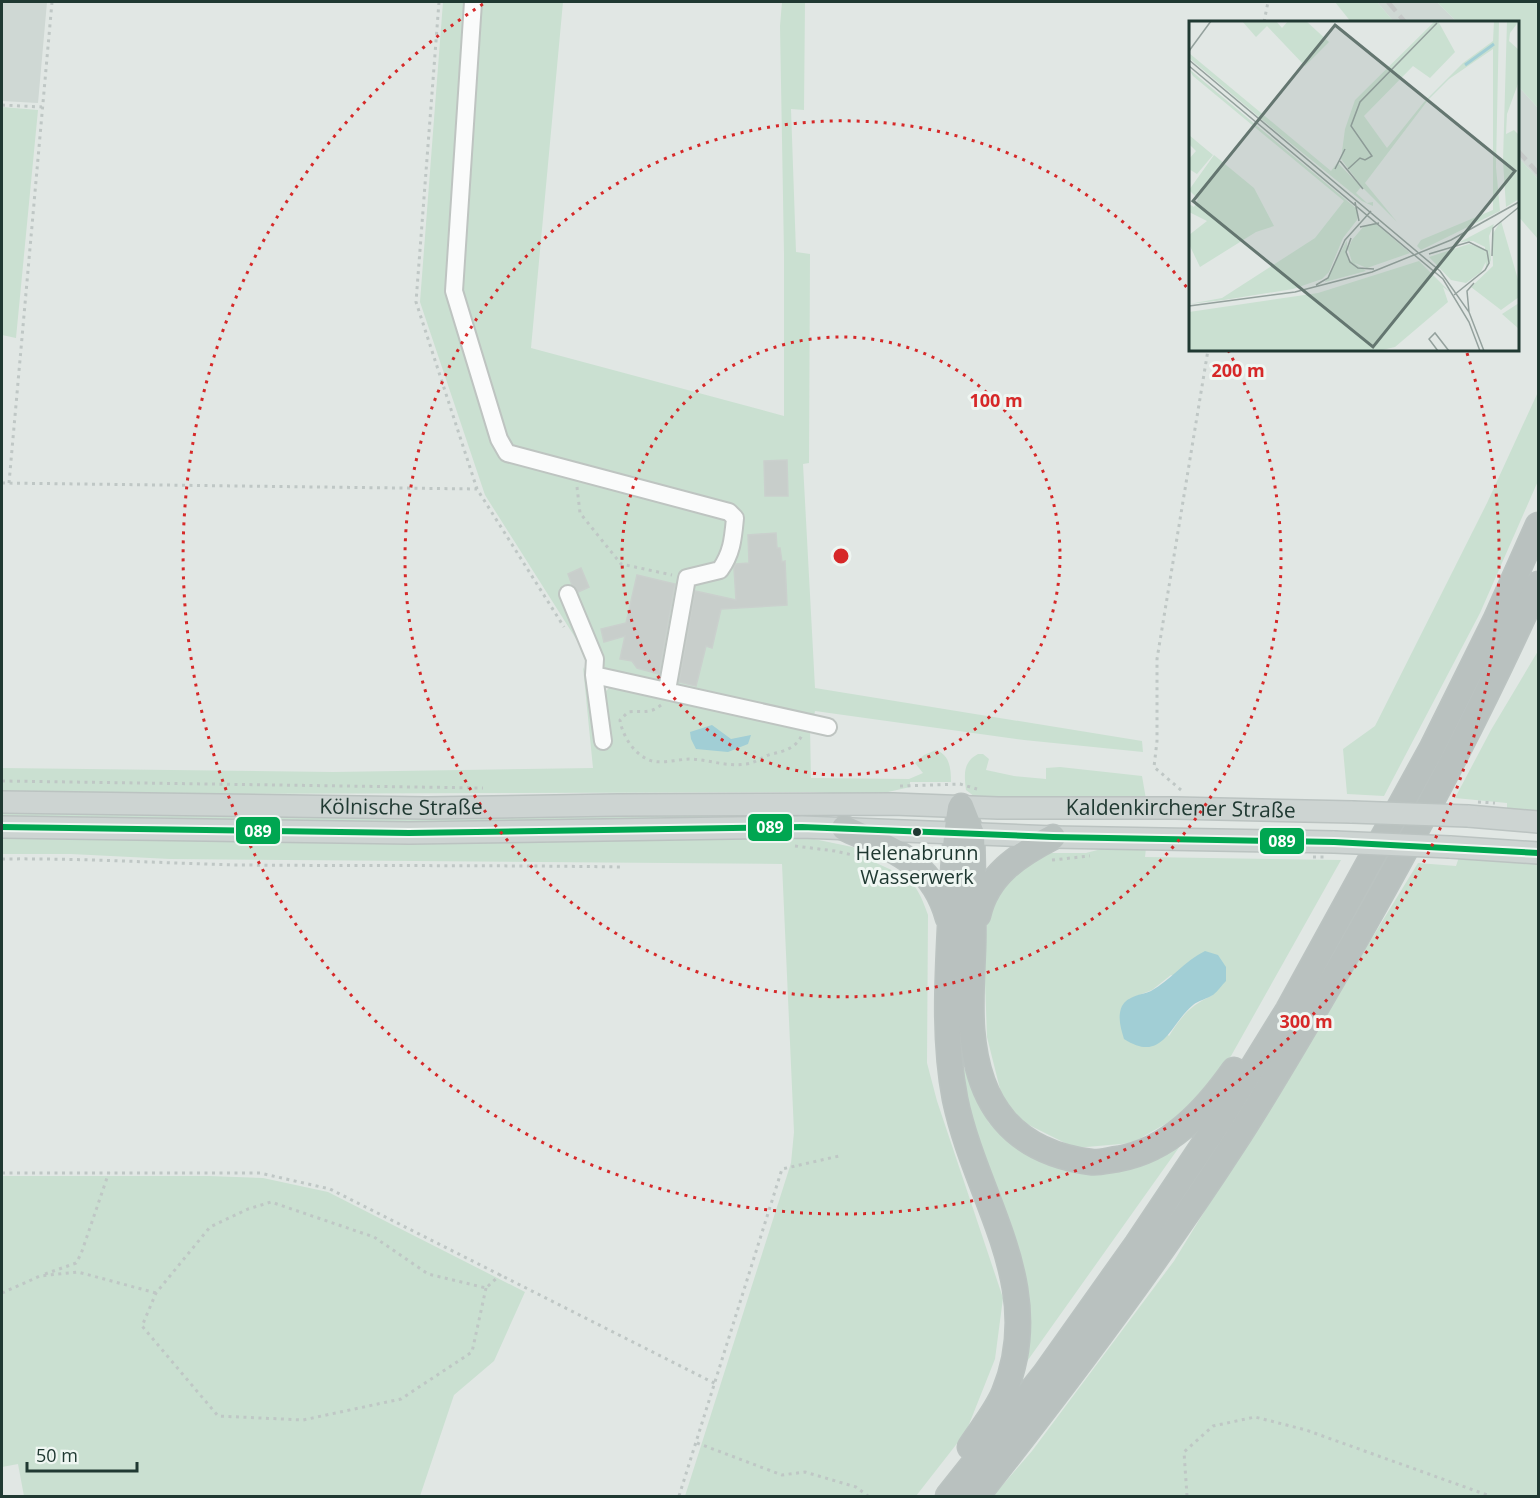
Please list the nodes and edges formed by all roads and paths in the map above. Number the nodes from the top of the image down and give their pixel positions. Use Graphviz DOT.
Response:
graph roads {
  1 [pos="52,2"];
  2 [pos="439,2"];
  3 [pos="473,2"];
  4 [pos="1268,2"];
  5 [pos="1264,21"];
  6 [pos="2,105"];
  7 [pos="42,107"];
  8 [pos="1208,351"];
  9 [pos="575,470"];
  10 [pos="2,483"];
  11 [pos="9,483"];
  12 [pos="477,489"];
  13 [pos="1539,525"];
  14 [pos="687,578"];
  15 [pos="1539,584"];
  16 [pos="568,594"];
  17 [pos="1539,626"];
  18 [pos="569,636"];
  19 [pos="594,675"];
  20 [pos="667,690"];
  21 [pos="807,723"];
  22 [pos="828,727"];
  23 [pos="603,741"];
  24 [pos="2,782"];
  25 [pos="893,786"];
  26 [pos="1440,787"];
  27 [pos="487,788"];
  28 [pos="1185,794"];
  29 [pos="960,795"];
  30 [pos="2,802"];
  31 [pos="824,806"];
  32 [pos="1539,822"];
  33 [pos="2,826"];
  34 [pos="806,827"];
  35 [pos="844,828"];
  36 [pos="964,833"];
  37 [pos="1053,837"];
  38 [pos="786,846"];
  39 [pos="1539,853"];
  40 [pos="1096,856"];
  41 [pos="864,858"];
  42 [pos="2,859"];
  43 [pos="1044,860"];
  44 [pos="623,867"];
  45 [pos="962,934"];
  46 [pos="1328,938"];
  47 [pos="839,1156"];
  48 [pos="109,1172"];
  49 [pos="2,1173"];
  50 [pos="501,1274"];
  51 [pos="40,1276"];
  52 [pos="486,1288"];
  53 [pos="2,1293"];
  54 [pos="156,1293"];
  55 [pos="716,1384"];
  56 [pos="697,1443"];
  57 [pos="679,1497"];
  58 [pos="868,1497"];
  59 [pos="939,1497"];
  60 [pos="948,1497"];
  61 [pos="976,1497"];
  62 [pos="1186,1497"];
  63 [pos="1490,1497"];
  1 -- 7 [label="path"];
  2 -- 12 [label="path"];
  3 -- 9 [label="lane"];
  4 -- 5 [label="path"];
  6 -- 7 [label="path"];
  7 -- 11 [label="path"];
  8 -- 28 [label="path"];
  9 -- 14 [label="path"];
  9 -- 14 [label="lane"];
  10 -- 11 [label="path"];
  11 -- 12 [label="path"];
  12 -- 18 [label="path"];
  13 -- 46 [label="highway"];
  14 -- 20 [label="lane"];
  15 -- 26 [label="highway"];
  16 -- 19 [label="lane"];
  17 -- 26 [label="highway"];
  19 -- 20 [label="lane"];
  19 -- 23 [label="lane"];
  20 -- 21 [label="lane"];
  20 -- 21 [label="path"];
  21 -- 22 [label="lane"];
  24 -- 27 [label="path"];
  25 -- 29 [label="path"];
  26 -- 61 [label="highway"];
  29 -- 31 [label="main road, Kaldenkirchener Straße"];
  29 -- 32 [label="main road, Kaldenkirchener Straße, bridge"];
  29 -- 36 [label="highway"];
  30 -- 31 [label="main road, Kölnische Straße"];
  33 -- 34 [label="main road, Kölnische Straße"];
  34 -- 35 [label="main road, Kaldenkirchener Straße"];
  35 -- 36 [label="main road, Kaldenkirchener Straße"];
  35 -- 45 [label="highway"];
  36 -- 37 [label="main road, Kaldenkirchener Straße"];
  36 -- 45 [label="highway"];
  37 -- 39 [label="main road, Kaldenkirchener Straße, bridge"];
  37 -- 45 [label="highway"];
  38 -- 41 [label="path"];
  40 -- 43 [label="path"];
  42 -- 44 [label="path"];
  45 -- 46 [label="highway"];
  45 -- 59 [label="highway"];
  46 -- 60 [label="highway"];
  47 -- 55 [label="path"];
  48 -- 49 [label="path"];
  48 -- 50 [label="path"];
  48 -- 51 [label="path"];
  50 -- 52 [label="path"];
  50 -- 55 [label="path"];
  51 -- 53 [label="path"];
  51 -- 54 [label="path"];
  52 -- 54 [label="path"];
  52 -- 54 [label="path"];
  55 -- 56 [label="path"];
  56 -- 57 [label="path"];
  56 -- 58 [label="path"];
  62 -- 63 [label="path"];
}
